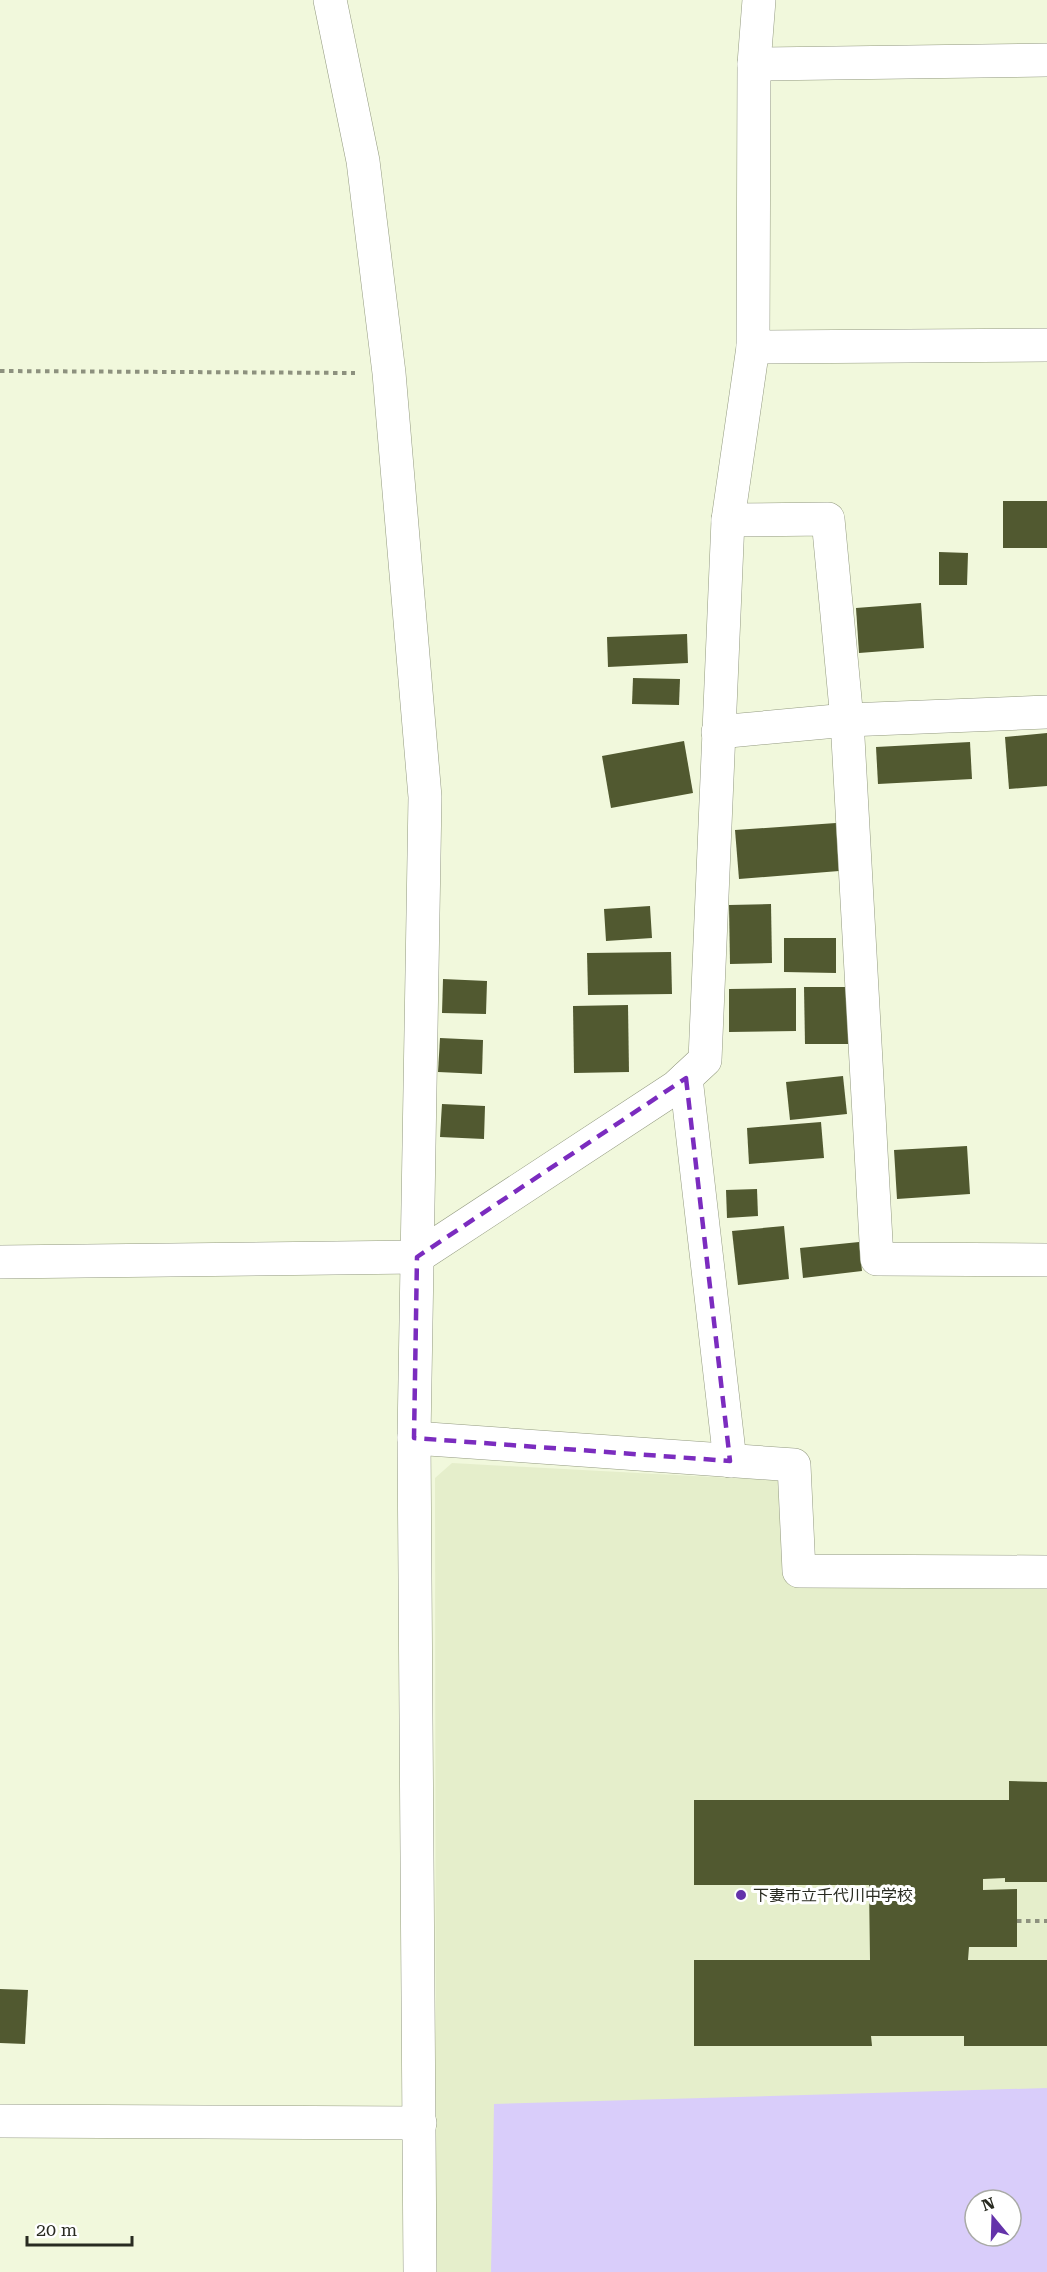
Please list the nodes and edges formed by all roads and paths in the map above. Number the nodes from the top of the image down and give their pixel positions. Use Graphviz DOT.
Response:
graph roads {
  1 [pos="330,0"];
  2 [pos="759,0"];
  3 [pos="1047,60"];
  4 [pos="754,64"];
  5 [pos="1047,345"];
  6 [pos="753,347"];
  7 [pos="0,371"];
  8 [pos="389,373"];
  9 [pos="728,520"];
  10 [pos="1047,712"];
  11 [pos="847,720"];
  12 [pos="718,732"];
  13 [pos="686,1078"];
  14 [pos="417,1257"];
  15 [pos="1047,1260"];
  16 [pos="0,1262"];
  17 [pos="414,1438"];
  18 [pos="730,1461"];
  19 [pos="1047,1572"];
  20 [pos="1017,1921"];
  21 [pos="1047,1921"];
  22 [pos="0,2121"];
  23 [pos="420,2123"];
  24 [pos="420,2272"];
  1 -- 8 [label="street"];
  2 -- 4 [label="street"];
  3 -- 4 [label="street"];
  4 -- 6 [label="street"];
  5 -- 6 [label="street"];
  6 -- 9 [label="street"];
  7 -- 8 [label="path"];
  8 -- 14 [label="street"];
  9 -- 11 [label="street"];
  9 -- 12 [label="street"];
  10 -- 11 [label="street"];
  11 -- 12 [label="street"];
  11 -- 15 [label="street"];
  12 -- 13 [label="street"];
  13 -- 14 [label="street"];
  13 -- 18 [label="street"];
  14 -- 16 [label="street"];
  14 -- 17 [label="street"];
  17 -- 18 [label="street"];
  17 -- 23 [label="street"];
  18 -- 19 [label="street"];
  20 -- 21 [label="path"];
  22 -- 23 [label="street"];
  23 -- 24 [label="street"];
}
